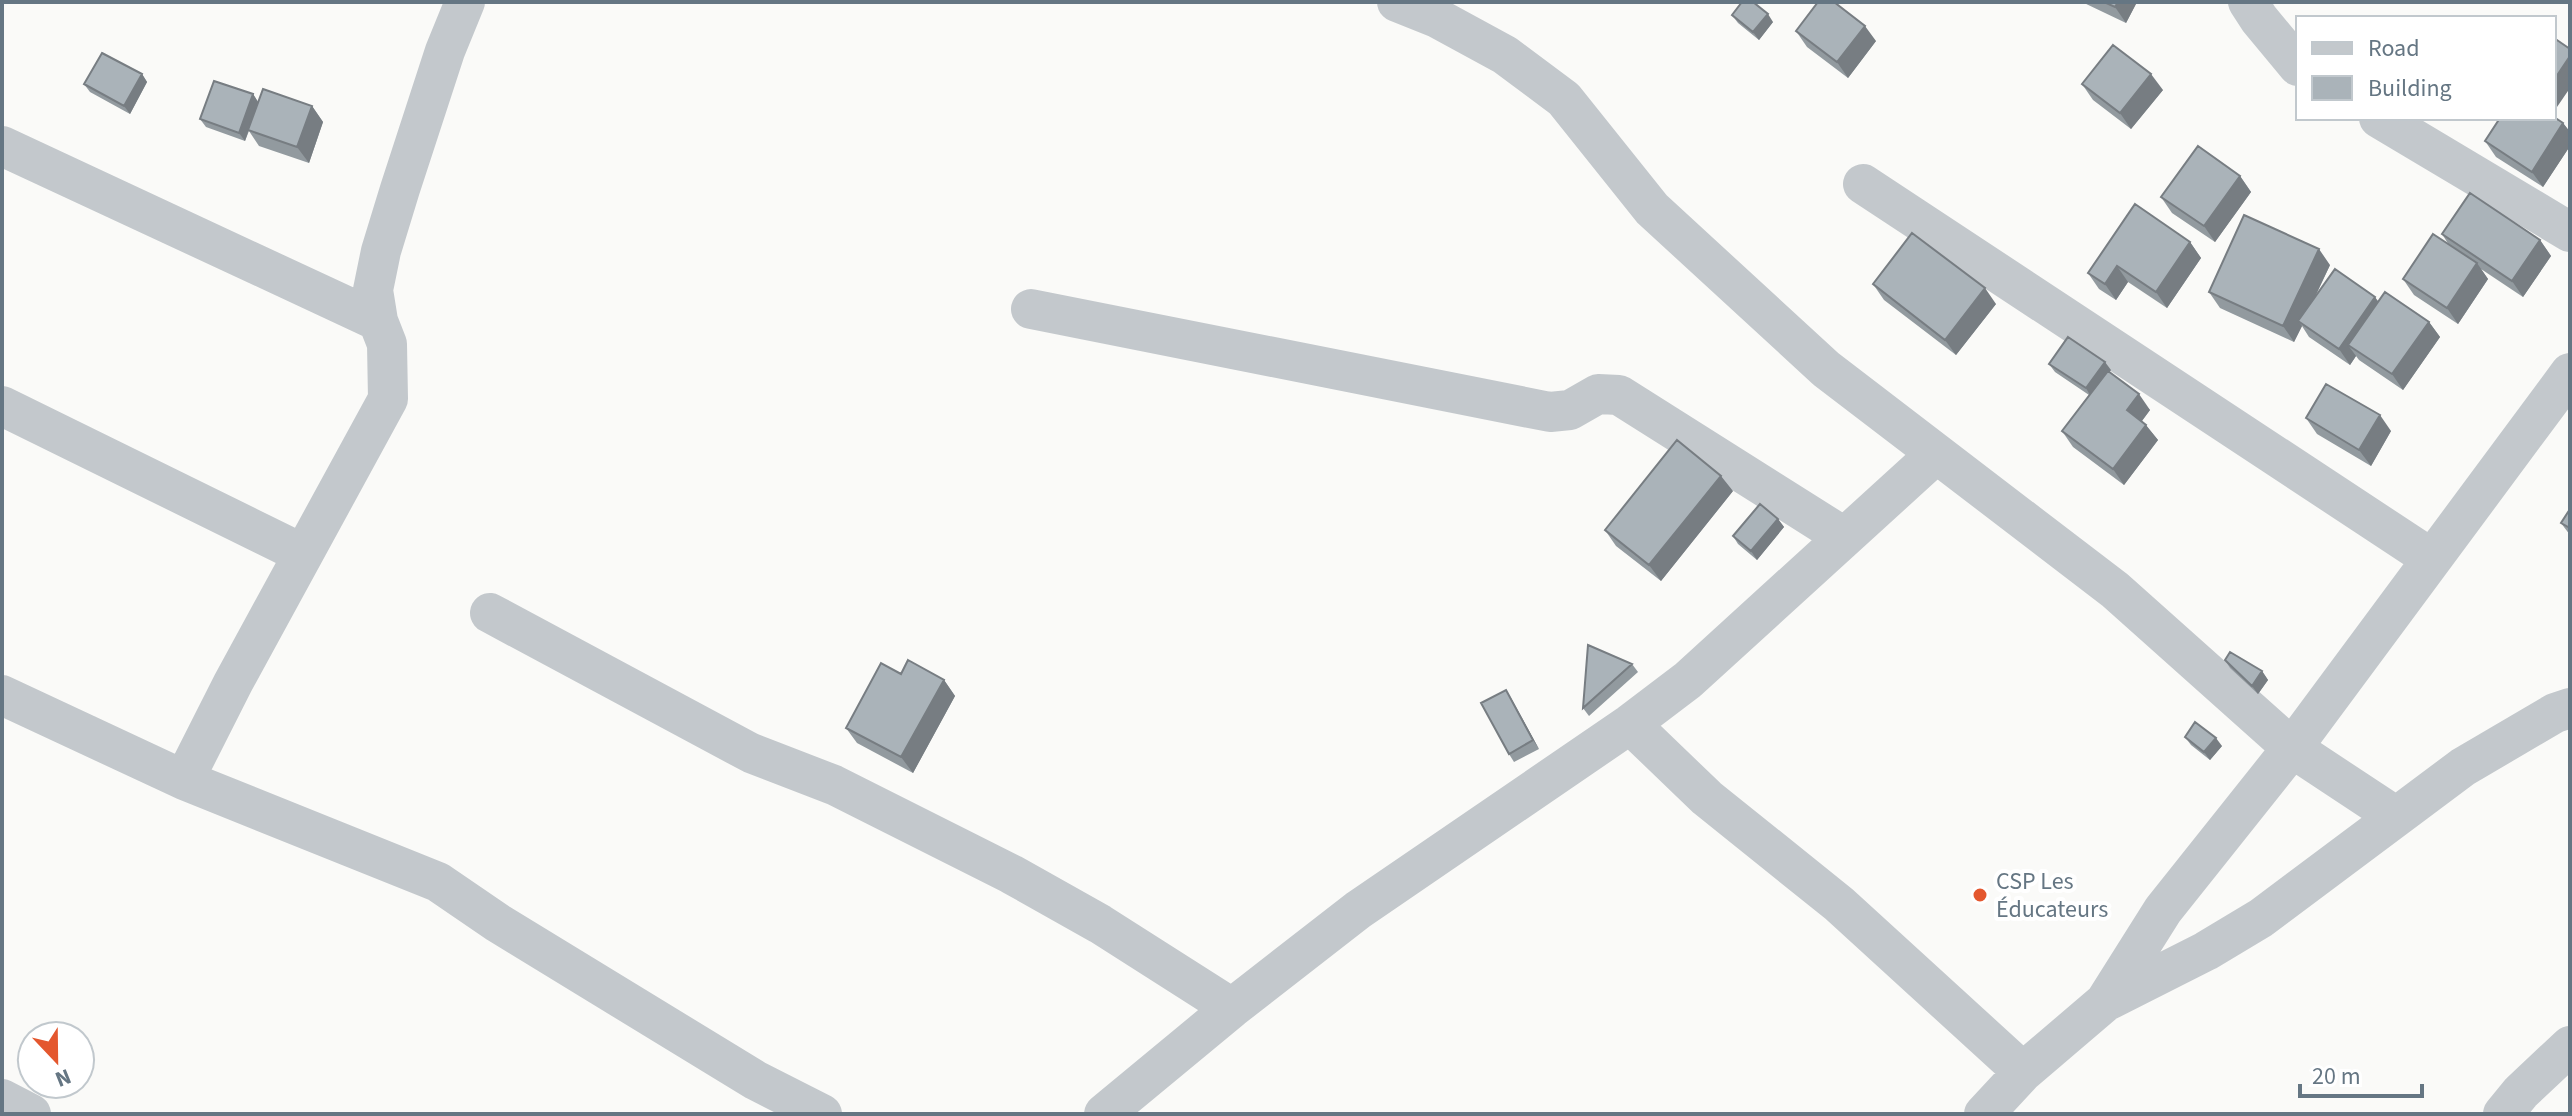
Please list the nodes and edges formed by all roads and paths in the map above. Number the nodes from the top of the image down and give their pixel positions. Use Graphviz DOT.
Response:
graph roads {
  1 [pos="465,2"];
  2 [pos="1397,2"];
  3 [pos="2248,2"];
  4 [pos="2296,64"];
  5 [pos="2382,120"];
  6 [pos="2,146"];
  7 [pos="1863,184"];
  8 [pos="2570,232"];
  9 [pos="1031,309"];
  10 [pos="378,321"];
  11 [pos="2570,373"];
  12 [pos="2,406"];
  13 [pos="1936,454"];
  14 [pos="1844,537"];
  15 [pos="303,554"];
  16 [pos="2432,559"];
  17 [pos="490,613"];
  18 [pos="2,695"];
  19 [pos="2570,708"];
  20 [pos="1630,724"];
  21 [pos="2292,748"];
  22 [pos="184,780"];
  23 [pos="2395,816"];
  24 [pos="2105,1002"];
  25 [pos="1232,1008"];
  26 [pos="2570,1046"];
  27 [pos="2023,1072"];
  28 [pos="2,1099"];
  29 [pos="31,1114"];
  30 [pos="822,1114"];
  31 [pos="1104,1114"];
  32 [pos="1984,1114"];
  33 [pos="2503,1114"];
  1 -- 10 [label="street"];
  2 -- 13 [label="street"];
  3 -- 4 [label="street"];
  5 -- 8 [label="street"];
  6 -- 10 [label="street"];
  7 -- 16 [label="street"];
  9 -- 14 [label="street"];
  10 -- 15 [label="street"];
  11 -- 16 [label="street"];
  12 -- 15 [label="street"];
  13 -- 14 [label="street"];
  13 -- 21 [label="street"];
  14 -- 20 [label="street"];
  15 -- 22 [label="street"];
  16 -- 21 [label="street"];
  17 -- 25 [label="street"];
  18 -- 22 [label="street"];
  19 -- 23 [label="street"];
  20 -- 25 [label="street"];
  20 -- 27 [label="street"];
  21 -- 23 [label="street"];
  21 -- 24 [label="street"];
  22 -- 30 [label="street"];
  23 -- 24 [label="street"];
  24 -- 27 [label="street"];
  25 -- 31 [label="street"];
  26 -- 33 [label="street"];
  27 -- 32 [label="street"];
  28 -- 29 [label="street"];
}
